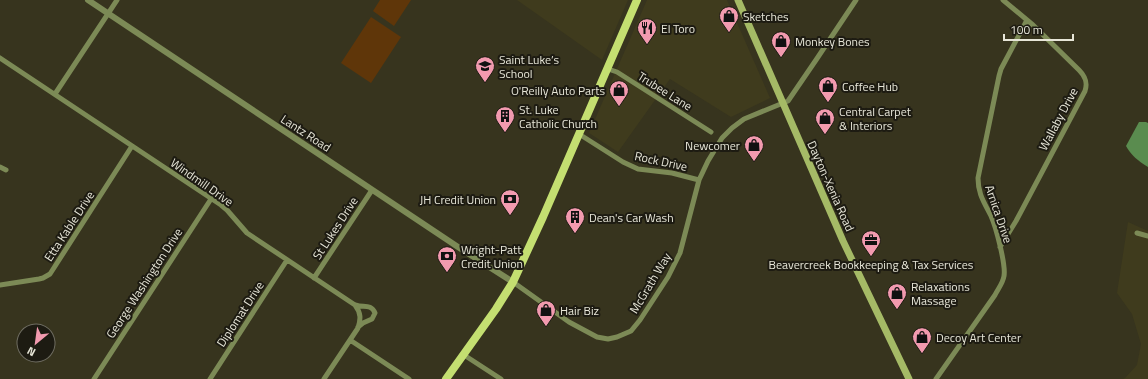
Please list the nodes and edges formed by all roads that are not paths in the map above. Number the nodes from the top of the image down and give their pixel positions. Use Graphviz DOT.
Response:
graph roads {
  1 [pos="88,0"];
  2 [pos="117,0"];
  3 [pos="637,0"];
  4 [pos="738,0"];
  5 [pos="856,0"];
  6 [pos="1003,0"];
  7 [pos="108,14"];
  8 [pos="1027,20"];
  9 [pos="0,58"];
  10 [pos="608,69"];
  11 [pos="55,94"];
  12 [pos="783,103"];
  13 [pos="711,132"];
  14 [pos="579,134"];
  15 [pos="132,146"];
  16 [pos="0,167"];
  17 [pos="6,170"];
  18 [pos="699,180"];
  19 [pos="372,190"];
  20 [pos="211,198"];
  21 [pos="1137,233"];
  22 [pos="1148,236"];
  23 [pos="1000,247"];
  24 [pos="287,260"];
  25 [pos="314,278"];
  26 [pos="513,282"];
  27 [pos="0,285"];
  28 [pos="355,305"];
  29 [pos="358,328"];
  30 [pos="350,340"];
  31 [pos="464,355"];
  32 [pos="94,379"];
  33 [pos="210,379"];
  34 [pos="324,379"];
  35 [pos="409,379"];
  36 [pos="446,379"];
  37 [pos="501,379"];
  38 [pos="909,379"];
  39 [pos="936,379"];
  1 -- 7 [label="street, Lantz Road"];
  2 -- 7 [label="street"];
  3 -- 10 [label="main road"];
  4 -- 12 [label="main road, Dayton-Xenia Road"];
  5 -- 12 [label="street"];
  6 -- 8 [label="street, Wallaby Drive"];
  7 -- 11 [label="street"];
  7 -- 19 [label="street, Lantz Road"];
  8 -- 23 [label="street, Arnica Drive"];
  8 -- 23 [label="street, Wallaby Drive"];
  9 -- 11 [label="street, Windmill Drive"];
  10 -- 13 [label="street, Trubee Lane"];
  10 -- 14 [label="main road"];
  11 -- 15 [label="street, Windmill Drive"];
  12 -- 18 [label="street, McGrath Way"];
  12 -- 38 [label="main road, Dayton-Xenia Road"];
  14 -- 18 [label="street, Rock Drive"];
  14 -- 26 [label="main road"];
  15 -- 20 [label="street, Windmill Drive"];
  15 -- 27 [label="street, Etta Kable Drive"];
  16 -- 17 [label="street"];
  18 -- 26 [label="street, McGrath Way"];
  19 -- 25 [label="street, St Lukes Drive"];
  19 -- 26 [label="street, Lantz Road"];
  20 -- 24 [label="street, Windmill Drive"];
  20 -- 32 [label="street, George Washington Drive"];
  21 -- 22 [label="street"];
  23 -- 39 [label="street, Arnica Drive"];
  24 -- 25 [label="street, Windmill Drive"];
  24 -- 33 [label="street, Diplomat Drive"];
  25 -- 28 [label="street, Windmill Drive"];
  26 -- 31 [label="main road"];
  28 -- 29 [label="street"];
  28 -- 29 [label="street, Windmill Drive"];
  29 -- 30 [label="street"];
  30 -- 34 [label="street"];
  30 -- 35 [label="street"];
  31 -- 36 [label="main road"];
  31 -- 37 [label="street"];
}
